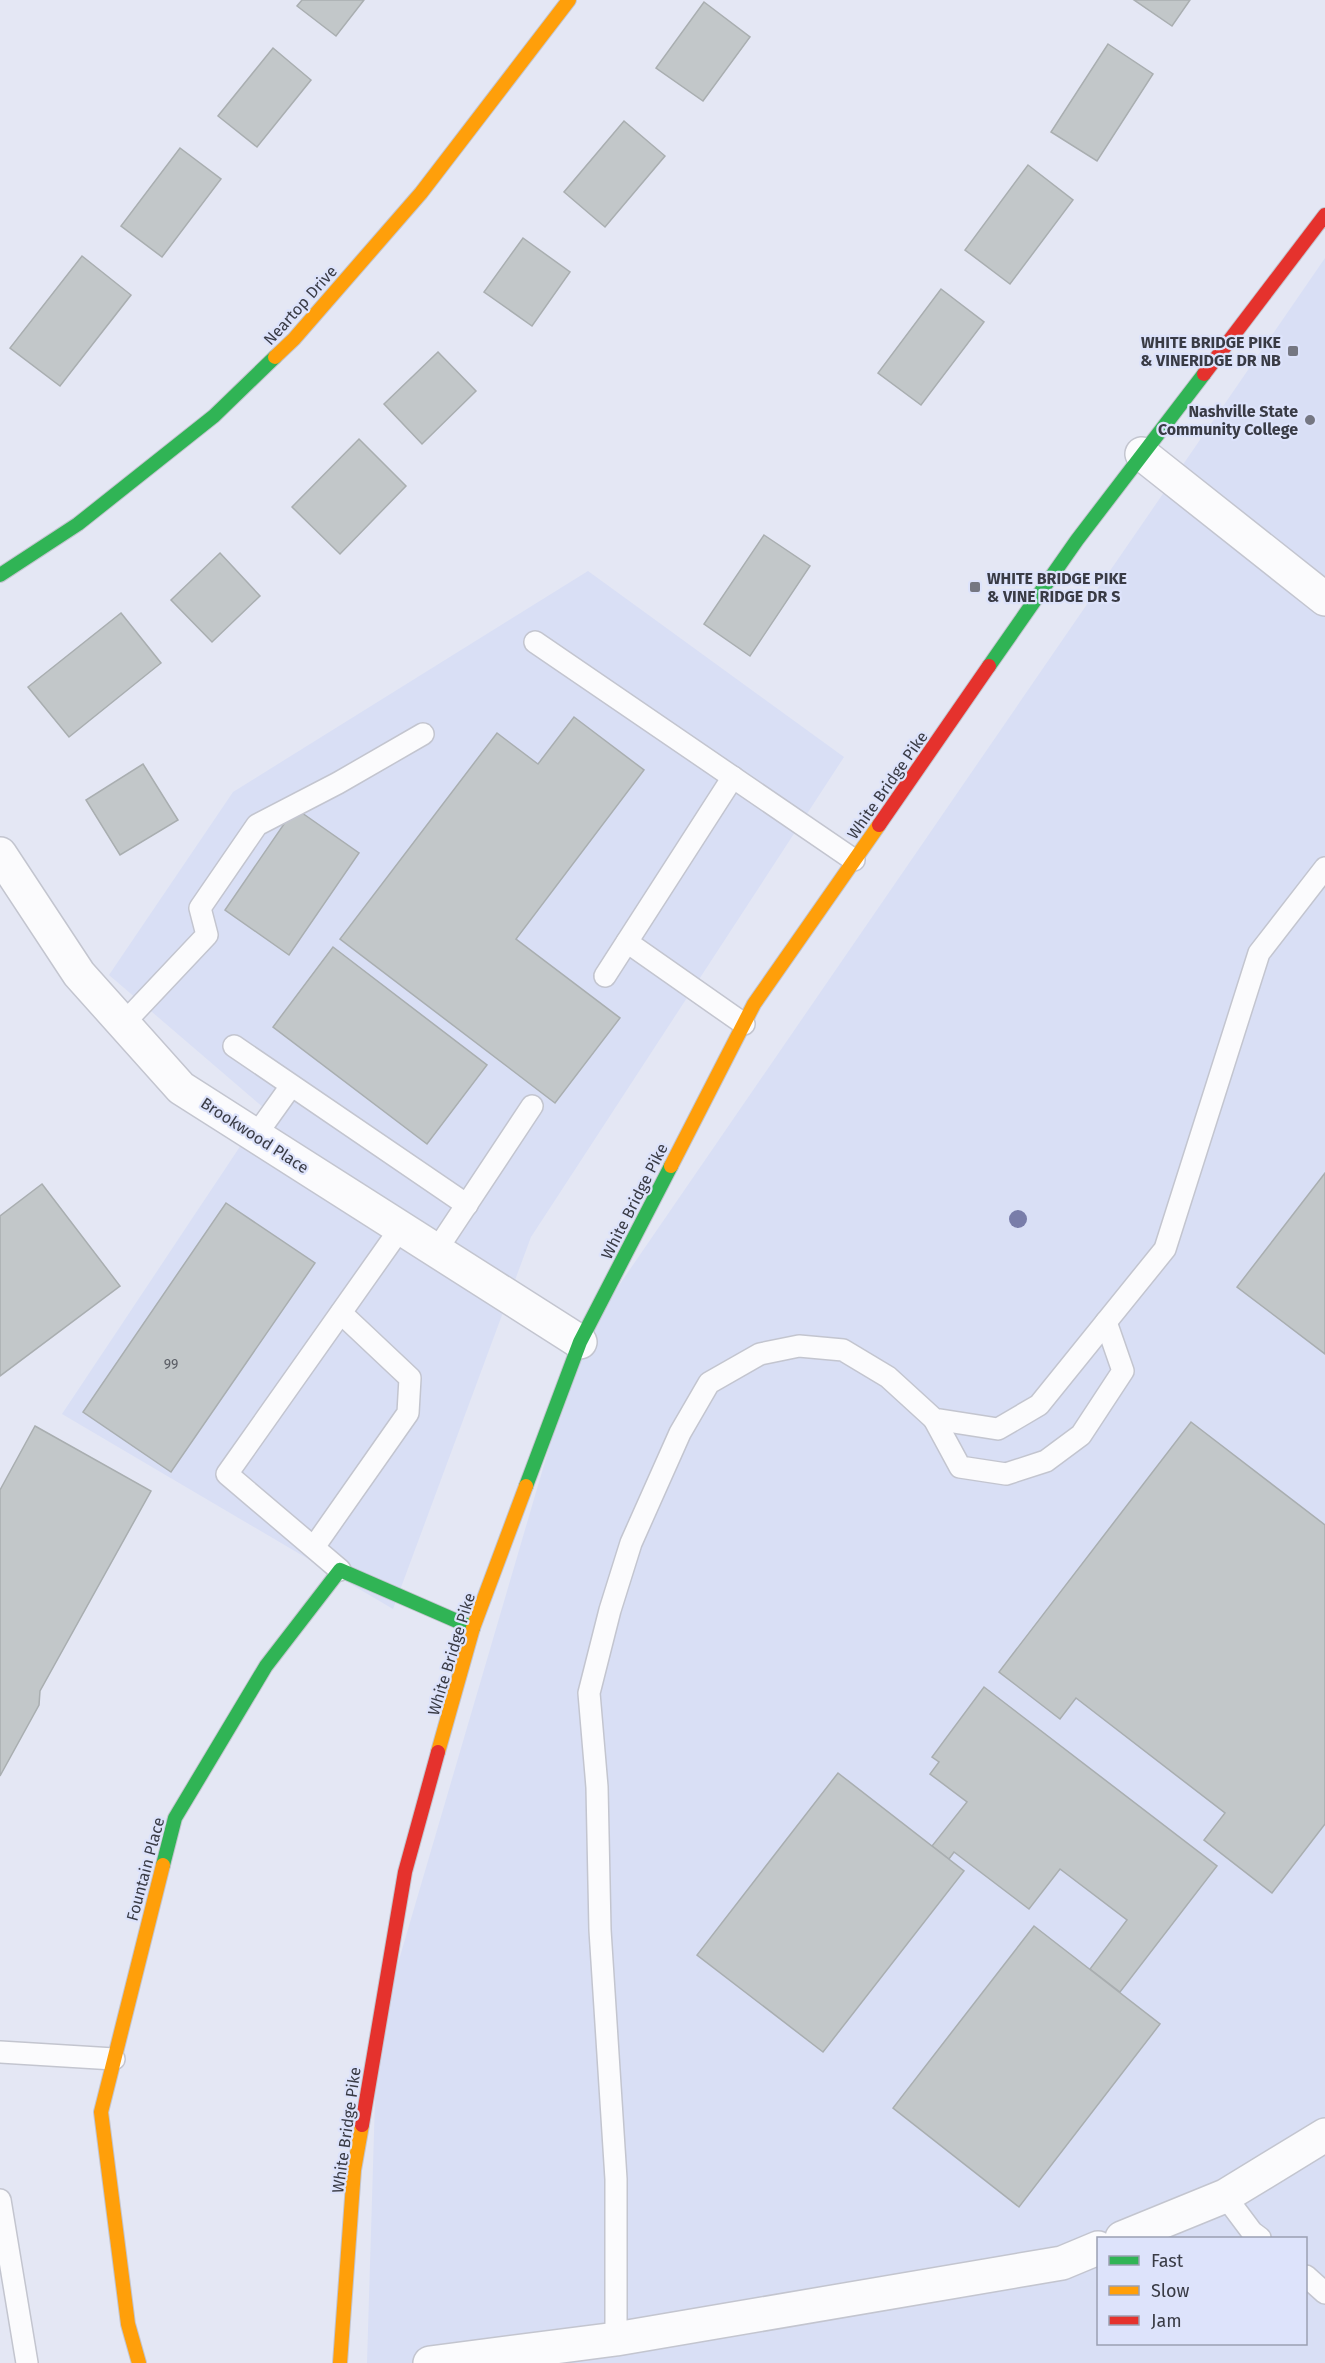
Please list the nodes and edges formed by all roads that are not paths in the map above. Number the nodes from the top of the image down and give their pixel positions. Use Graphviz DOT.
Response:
graph roads {
  1 [pos="569,0"];
  2 [pos="1325,215"];
  3 [pos="1142,454"];
  4 [pos="0,574"];
  5 [pos="1325,599"];
  6 [pos="535,642"];
  7 [pos="423,734"];
  8 [pos="733,777"];
  9 [pos="0,854"];
  10 [pos="854,860"];
  11 [pos="1325,868"];
  12 [pos="627,942"];
  13 [pos="605,976"];
  14 [pos="124,1023"];
  15 [pos="744,1024"];
  16 [pos="234,1046"];
  17 [pos="291,1086"];
  18 [pos="532,1106"];
  19 [pos="256,1135"];
  20 [pos="466,1205"];
  21 [pos="400,1229"];
  22 [pos="436,1251"];
  23 [pos="341,1313"];
  24 [pos="1106,1322"];
  25 [pos="580,1342"];
  26 [pos="934,1419"];
  27 [pos="314,1547"];
  28 [pos="340,1570"];
  29 [pos="473,1628"];
  30 [pos="0,2052"];
  31 [pos="114,2059"];
  32 [pos="1325,2135"];
  33 [pos="1226,2196"];
  34 [pos="0,2200"];
  35 [pos="1124,2237"];
  36 [pos="1259,2237"];
  37 [pos="1097,2248"];
  38 [pos="1307,2278"];
  39 [pos="1325,2292"];
  40 [pos="616,2339"];
  41 [pos="27,2363"];
  42 [pos="139,2363"];
  43 [pos="340,2363"];
  44 [pos="430,2363"];
  1 -- 4 [label="main road, Neartop Drive"];
  2 -- 3 [label="main road, White Bridge Pike"];
  3 -- 5 [label="street"];
  3 -- 10 [label="main road, White Bridge Pike"];
  6 -- 8 [label="lane"];
  7 -- 14 [label="lane"];
  8 -- 10 [label="lane"];
  8 -- 12 [label="lane"];
  9 -- 14 [label="street, Brookwood Place"];
  10 -- 15 [label="main road, White Bridge Pike"];
  11 -- 24 [label="lane"];
  12 -- 13 [label="lane"];
  12 -- 15 [label="lane"];
  14 -- 19 [label="street, Brookwood Place"];
  15 -- 25 [label="main road, White Bridge Pike"];
  16 -- 17 [label="lane"];
  17 -- 19 [label="lane"];
  17 -- 20 [label="lane"];
  18 -- 20 [label="lane"];
  19 -- 21 [label="street, Brookwood Place"];
  20 -- 22 [label="lane"];
  21 -- 22 [label="street, Brookwood Place"];
  21 -- 23 [label="lane"];
  22 -- 25 [label="street, Brookwood Place"];
  23 -- 27 [label="lane"];
  23 -- 27 [label="lane"];
  24 -- 26 [label="lane"];
  24 -- 26 [label="lane"];
  25 -- 29 [label="main road, White Bridge Pike"];
  26 -- 40 [label="lane"];
  27 -- 28 [label="lane"];
  28 -- 29 [label="main road"];
  28 -- 31 [label="main road, Fountain Place"];
  29 -- 43 [label="main road, White Bridge Pike"];
  30 -- 31 [label="lane"];
  31 -- 42 [label="main road, Fountain Place"];
  32 -- 33 [label="street"];
  33 -- 35 [label="street"];
  33 -- 36 [label="lane"];
  34 -- 41 [label="lane"];
  37 -- 40 [label="street"];
  38 -- 39 [label="lane"];
  40 -- 44 [label="street"];
}
